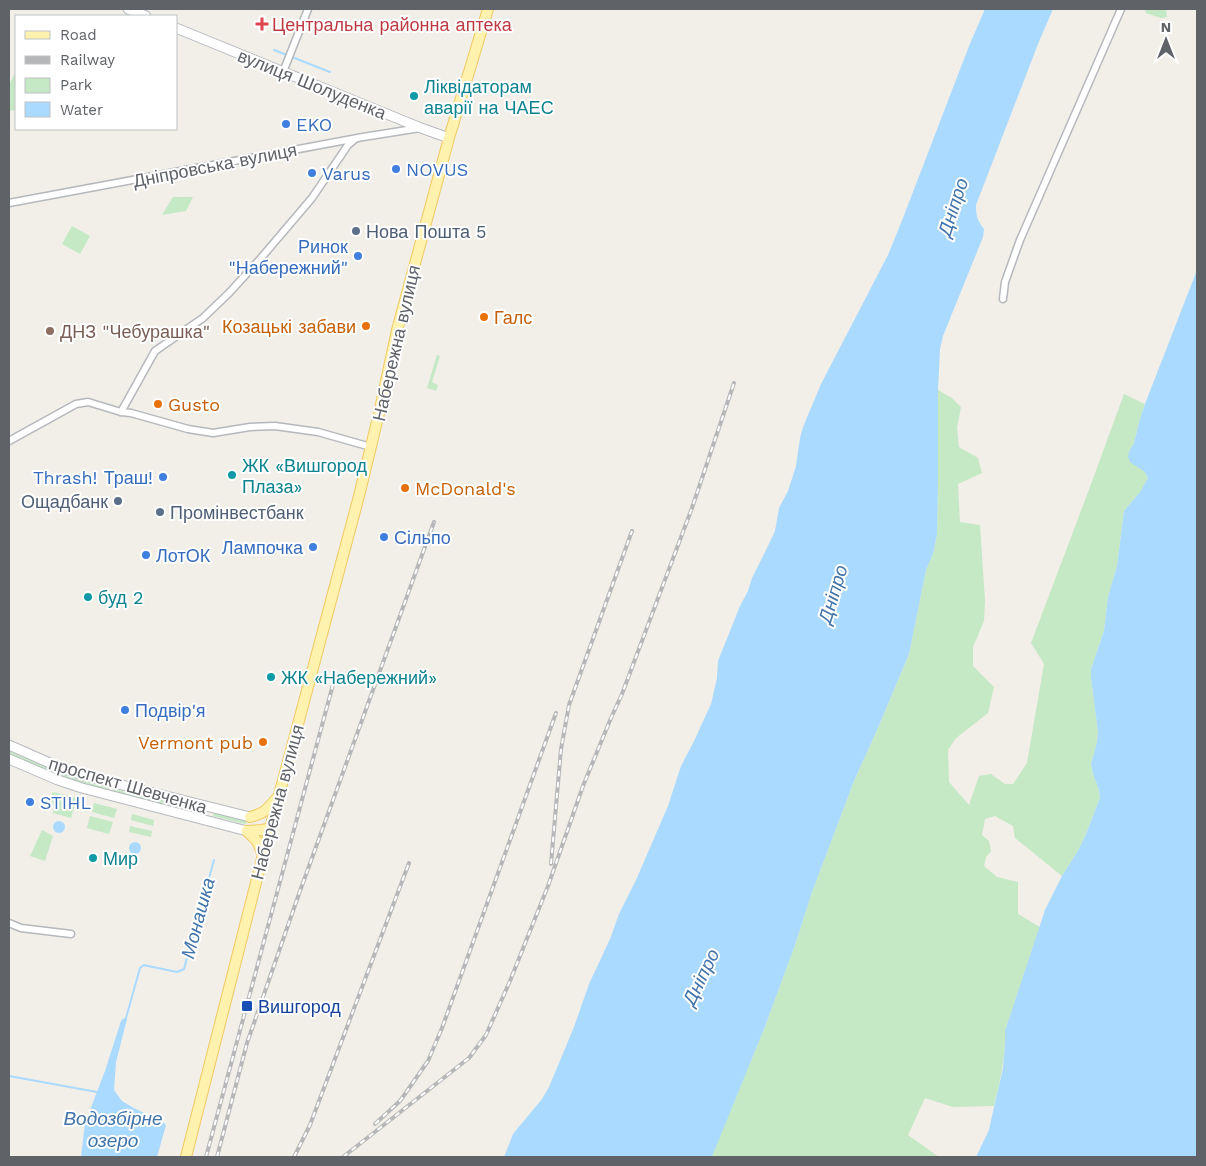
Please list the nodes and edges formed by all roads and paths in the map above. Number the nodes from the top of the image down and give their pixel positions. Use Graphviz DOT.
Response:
graph roads {
  1 [pos="128,9"];
  2 [pos="308,9"];
  3 [pos="488,9"];
  4 [pos="1121,9"];
  5 [pos="143,15"];
  6 [pos="178,29"];
  7 [pos="283,72"];
  8 [pos="421,128"];
  9 [pos="356,138"];
  10 [pos="449,138"];
  11 [pos="9,203"];
  12 [pos="1003,299"];
  13 [pos="121,412"];
  14 [pos="9,441"];
  15 [pos="371,447"];
  16 [pos="9,745"];
  17 [pos="9,759"];
  18 [pos="278,797"];
  19 [pos="210,808"];
  20 [pos="250,818"];
  21 [pos="206,820"];
  22 [pos="270,828"];
  23 [pos="247,831"];
  24 [pos="263,855"];
  25 [pos="9,924"];
  26 [pos="71,934"];
  27 [pos="186,1157"];
  1 -- 5 [label="street"];
  2 -- 7 [label="street"];
  3 -- 10 [label="main road, Набережна вулиця"];
  4 -- 12 [label="street"];
  6 -- 7 [label="street, вулиця Шолуденка"];
  7 -- 8 [label="street, вулиця Шолуденка"];
  8 -- 9 [label="street, Дніпровська вулиця"];
  8 -- 10 [label="street, вулиця Шолуденка"];
  9 -- 11 [label="street, Дніпровська вулиця"];
  9 -- 13 [label="street"];
  10 -- 15 [label="main road, Набережна вулиця"];
  13 -- 14 [label="street"];
  13 -- 15 [label="street"];
  15 -- 18 [label="main road, Набережна вулиця"];
  16 -- 19 [label="street, проспект Шевченка"];
  17 -- 21 [label="street, проспект Шевченка"];
  18 -- 20 [label="main road"];
  18 -- 22 [label="main road, Набережна вулиця"];
  19 -- 20 [label="street, проспект Шевченка"];
  19 -- 21 [label="street"];
  20 -- 22 [label="main road"];
  21 -- 23 [label="street, проспект Шевченка"];
  22 -- 23 [label="main road"];
  22 -- 24 [label="main road, Набережна вулиця"];
  23 -- 24 [label="main road"];
  24 -- 27 [label="main road, Набережна вулиця"];
  25 -- 26 [label="street"];
}
